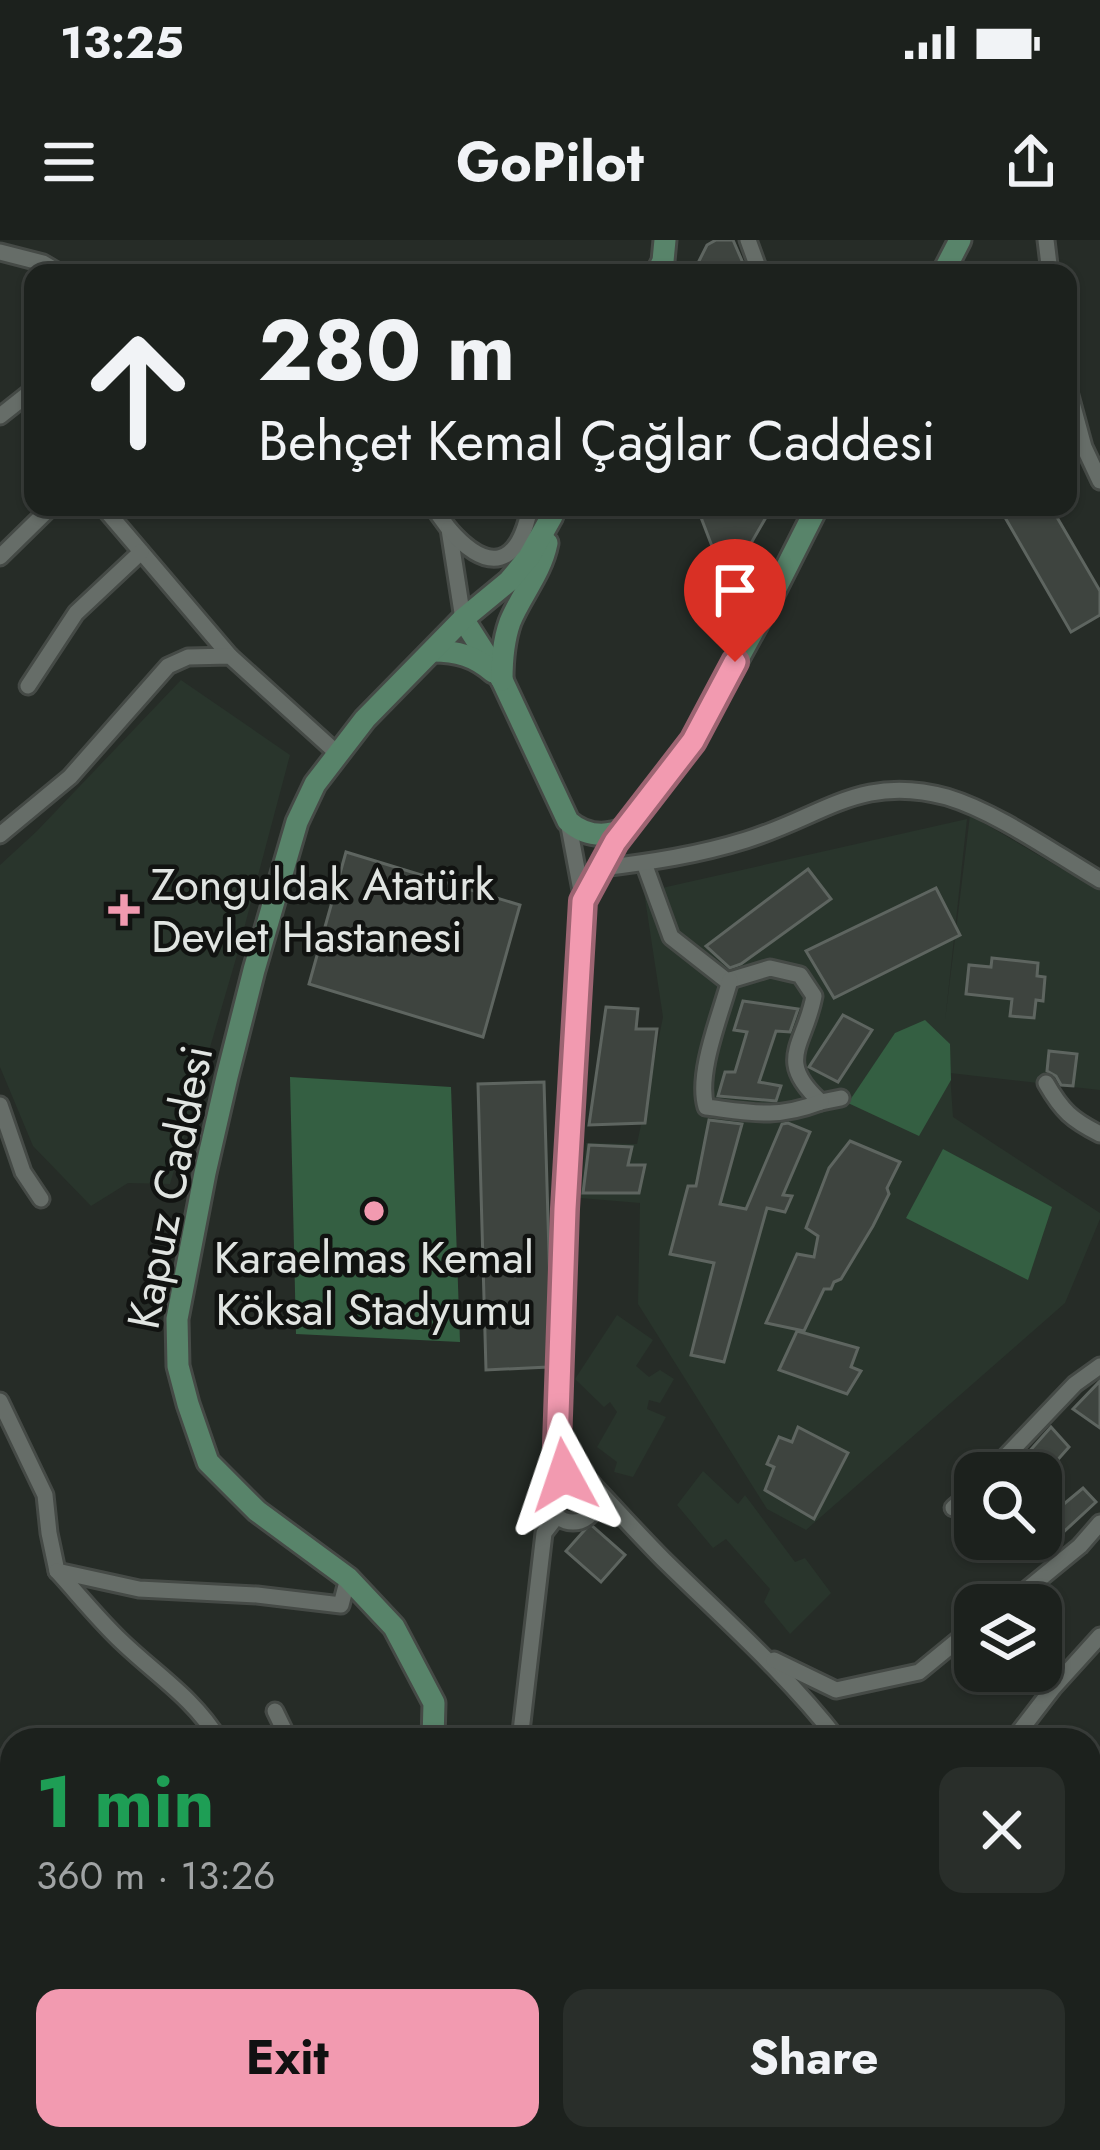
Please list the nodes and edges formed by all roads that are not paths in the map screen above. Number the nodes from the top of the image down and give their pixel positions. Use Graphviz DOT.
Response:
graph roads {
  1 [pos="0,252"];
  2 [pos="45,264"];
  3 [pos="24,397"];
  4 [pos="0,416"];
  5 [pos="1077,421"];
  6 [pos="1100,481"];
  7 [pos="41,516"];
  8 [pos="111,516"];
  9 [pos="439,516"];
  10 [pos="528,516"];
  11 [pos="550,516"];
  12 [pos="552,516"];
  13 [pos="812,516"];
  14 [pos="448,530"];
  15 [pos="141,552"];
  16 [pos="0,557"];
  17 [pos="464,619"];
  18 [pos="433,651"];
  19 [pos="230,656"];
  20 [pos="502,680"];
  21 [pos="28,686"];
  22 [pos="338,754"];
  23 [pos="568,821"];
  24 [pos="625,829"];
  25 [pos="0,835"];
  26 [pos="644,862"];
  27 [pos="602,868"];
  28 [pos="1100,880"];
  29 [pos="583,901"];
  30 [pos="730,980"];
  31 [pos="1046,1084"];
  32 [pos="841,1098"];
  33 [pos="821,1102"];
  34 [pos="0,1105"];
  35 [pos="1100,1135"];
  36 [pos="41,1198"];
  37 [pos="1100,1366"];
  38 [pos="0,1401"];
  39 [pos="1010,1452"];
  40 [pos="564,1475"];
  41 [pos="594,1486"];
  42 [pos="557,1516"];
  43 [pos="1100,1523"];
  44 [pos="57,1571"];
  45 [pos="348,1577"];
  46 [pos="1034,1584"];
  47 [pos="1100,1636"];
  48 [pos="954,1643"];
  49 [pos="766,1656"];
  50 [pos="275,1711"];
  51 [pos="212,1728"];
  52 [pos="283,1728"];
  53 [pos="433,1728"];
  54 [pos="521,1728"];
  55 [pos="829,1728"];
  56 [pos="1022,1728"];
  1 -- 2 [label="street"];
  3 -- 4 [label="street"];
  5 -- 6 [label="street"];
  7 -- 16 [label="street"];
  8 -- 15 [label="street"];
  9 -- 14 [label="street"];
  10 -- 14 [label="street"];
  11 -- 17 [label="main road, Kapuz Caddesi"];
  12 -- 20 [label="main road"];
  13 -- 24 [label="main road"];
  14 -- 17 [label="street"];
  15 -- 19 [label="street"];
  15 -- 21 [label="street"];
  17 -- 18 [label="main road, Kapuz Caddesi"];
  17 -- 20 [label="main road"];
  18 -- 20 [label="main road"];
  18 -- 22 [label="main road, Kapuz Caddesi"];
  19 -- 22 [label="street"];
  19 -- 25 [label="street"];
  20 -- 23 [label="main road"];
  22 -- 45 [label="main road, Kapuz Caddesi"];
  23 -- 24 [label="main road"];
  23 -- 29 [label="street"];
  24 -- 27 [label="street"];
  26 -- 27 [label="street"];
  26 -- 28 [label="street"];
  26 -- 30 [label="street"];
  27 -- 29 [label="street"];
  29 -- 40 [label="street"];
  30 -- 33 [label="street"];
  30 -- 33 [label="street"];
  31 -- 35 [label="street"];
  32 -- 33 [label="street"];
  34 -- 36 [label="street"];
  37 -- 39 [label="street"];
  38 -- 44 [label="street"];
  40 -- 41 [label="street"];
  40 -- 42 [label="street"];
  41 -- 42 [label="street"];
  41 -- 49 [label="street"];
  42 -- 54 [label="street"];
  43 -- 46 [label="street"];
  44 -- 45 [label="street"];
  44 -- 51 [label="street"];
  45 -- 53 [label="main road, Kapuz Caddesi"];
  47 -- 56 [label="street"];
  48 -- 49 [label="street"];
  49 -- 55 [label="street"];
  50 -- 52 [label="street"];
}
